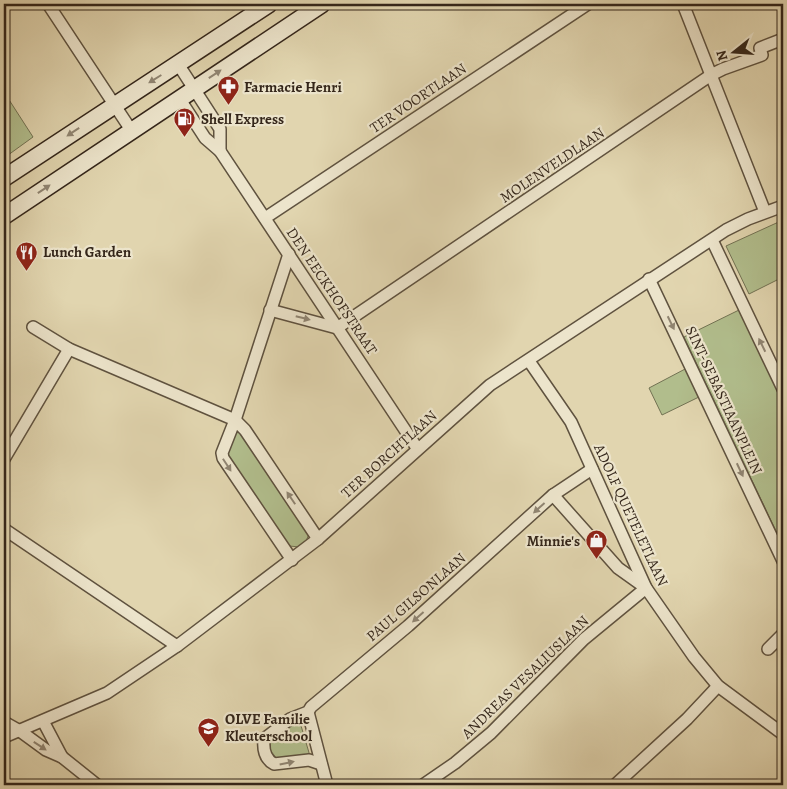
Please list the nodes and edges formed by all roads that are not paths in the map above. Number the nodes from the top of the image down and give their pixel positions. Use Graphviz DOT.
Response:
graph roads {
  1 [pos="48,4"];
  2 [pos="269,4"];
  3 [pos="322,4"];
  4 [pos="588,4"];
  5 [pos="683,4"];
  6 [pos="783,39"];
  7 [pos="178,64"];
  8 [pos="711,75"];
  9 [pos="196,91"];
  10 [pos="179,98"];
  11 [pos="113,105"];
  12 [pos="131,130"];
  13 [pos="220,151"];
  14 [pos="4,178"];
  15 [pos="783,206"];
  16 [pos="764,212"];
  17 [pos="4,216"];
  18 [pos="265,218"];
  19 [pos="712,240"];
  20 [pos="289,254"];
  21 [pos="649,279"];
  22 [pos="270,310"];
  23 [pos="33,327"];
  24 [pos="337,328"];
  25 [pos="70,349"];
  26 [pos="529,361"];
  27 [pos="783,389"];
  28 [pos="235,420"];
  29 [pos="417,448"];
  30 [pos="4,459"];
  31 [pos="592,468"];
  32 [pos="554,496"];
  33 [pos="4,530"];
  34 [pos="318,539"];
  35 [pos="292,560"];
  36 [pos="783,561"];
  37 [pos="646,588"];
  38 [pos="783,634"];
  39 [pos="177,646"];
  40 [pos="768,649"];
  41 [pos="718,686"];
  42 [pos="308,712"];
  43 [pos="43,721"];
  44 [pos="4,722"];
  45 [pos="20,731"];
  46 [pos="783,734"];
  47 [pos="4,738"];
  48 [pos="62,757"];
  49 [pos="322,764"];
  50 [pos="98,785"];
  51 [pos="327,785"];
  52 [pos="423,785"];
  53 [pos="615,785"];
  1 -- 11 [label="street"];
  2 -- 7 [label="main road"];
  9 -- 3 [label="main road, one-way"];
  4 -- 18 [label="street, TER VOORTLAAN"];
  5 -- 8 [label="street"];
  6 -- 8 [label="street, MOLENVELDLAAN"];
  7 -- 9 [label="street"];
  7 -- 11 [label="main road, one-way"];
  8 -- 16 [label="street"];
  8 -- 24 [label="street, MOLENVELDLAAN"];
  9 -- 10 [label="main road"];
  9 -- 13 [label="street"];
  10 -- 12 [label="main road"];
  10 -- 13 [label="street, DEN EECKHOFSTRAAT"];
  11 -- 12 [label="street"];
  11 -- 14 [label="main road, one-way"];
  17 -- 12 [label="main road, one-way"];
  13 -- 18 [label="street, DEN EECKHOFSTRAAT"];
  15 -- 16 [label="street, TER BORCHTLAAN"];
  16 -- 19 [label="street, TER BORCHTLAAN"];
  18 -- 20 [label="street, DEN EECKHOFSTRAAT"];
  19 -- 21 [label="street, TER BORCHTLAAN"];
  27 -- 19 [label="street, one-way"];
  20 -- 22 [label="street"];
  20 -- 24 [label="street, DEN EECKHOFSTRAAT"];
  21 -- 26 [label="street, TER BORCHTLAAN"];
  21 -- 36 [label="street, SINT-SEBASTIAANPLEIN, one-way"];
  22 -- 24 [label="street, one-way"];
  22 -- 28 [label="street"];
  23 -- 25 [label="street"];
  24 -- 29 [label="street, DEN EECKHOFSTRAAT"];
  25 -- 28 [label="street"];
  25 -- 30 [label="street"];
  26 -- 29 [label="street, TER BORCHTLAAN"];
  26 -- 31 [label="street, ADOLF QUETELETLAAN"];
  34 -- 28 [label="street, one-way"];
  28 -- 35 [label="street, one-way"];
  29 -- 34 [label="street, TER BORCHTLAAN"];
  31 -- 32 [label="street, PAUL GILSONLAAN"];
  31 -- 37 [label="street, ADOLF QUETELETLAAN"];
  32 -- 37 [label="street"];
  32 -- 42 [label="street, PAUL GILSONLAAN, one-way"];
  33 -- 39 [label="street"];
  34 -- 35 [label="street, TER BORCHTLAAN"];
  35 -- 39 [label="street, TER BORCHTLAAN"];
  37 -- 41 [label="street, ADOLF QUETELETLAAN"];
  37 -- 52 [label="street, ANDREAS VESALIUSLAAN"];
  38 -- 40 [label="street"];
  39 -- 43 [label="street, TER BORCHTLAAN"];
  41 -- 46 [label="street, ADOLF QUETELETLAAN"];
  41 -- 53 [label="street"];
  42 -- 49 [label="street"];
  42 -- 49 [label="street, PAUL GILSONLAAN, one-way"];
  43 -- 45 [label="street, TER BORCHTLAAN"];
  43 -- 48 [label="street"];
  44 -- 45 [label="street"];
  45 -- 47 [label="street, TER BORCHTLAAN"];
  45 -- 48 [label="street, one-way"];
  48 -- 50 [label="street"];
  49 -- 51 [label="street"];
}
